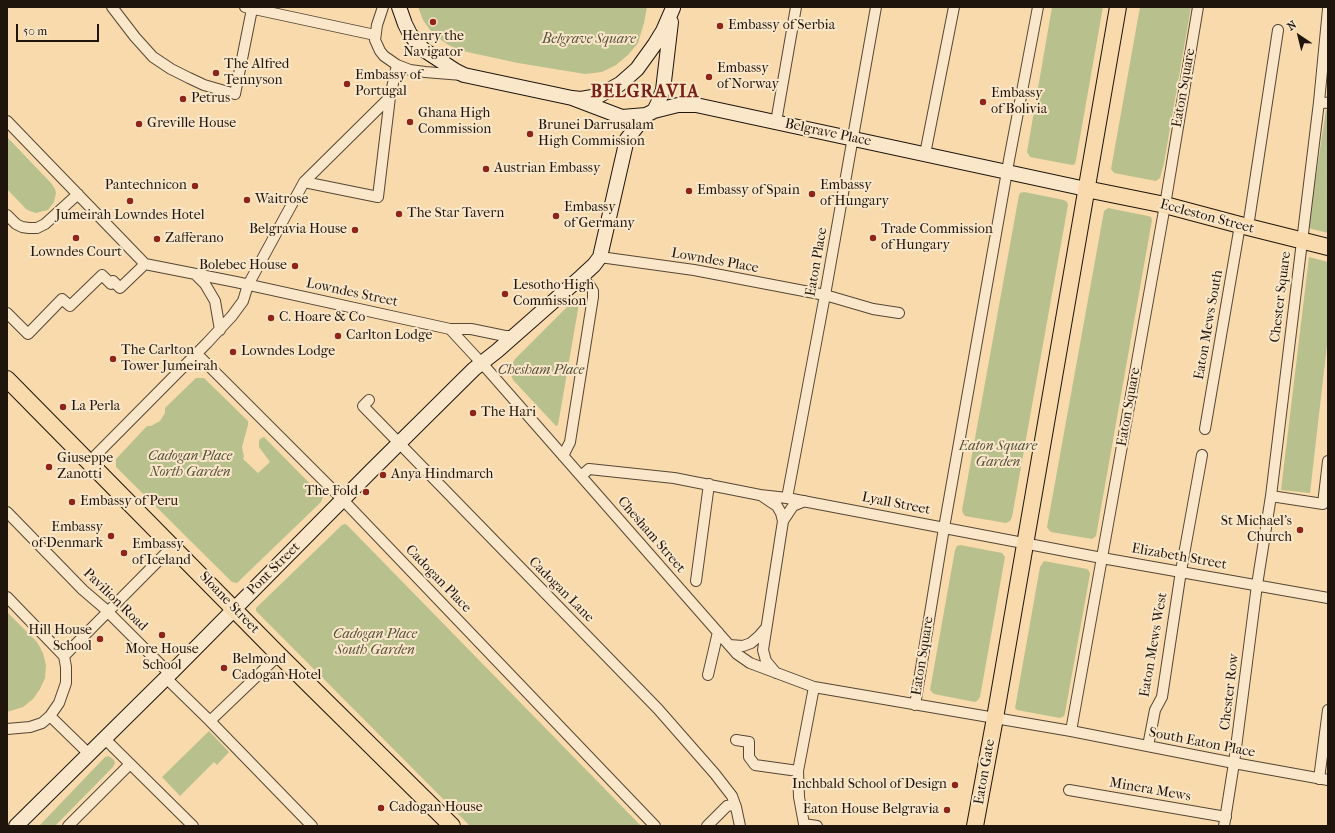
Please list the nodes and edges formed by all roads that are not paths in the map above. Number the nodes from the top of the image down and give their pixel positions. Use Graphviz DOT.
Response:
graph roads {
  1 [pos="112,7"];
  2 [pos="383,7"];
  3 [pos="399,7"];
  4 [pos="796,7"];
  5 [pos="876,7"];
  6 [pos="954,7"];
  7 [pos="1038,7"];
  8 [pos="1118,7"];
  9 [pos="1198,7"];
  10 [pos="254,8"];
  11 [pos="673,8"];
  12 [pos="1328,9"];
  13 [pos="1278,30"];
  14 [pos="375,35"];
  15 [pos="1326,39"];
  16 [pos="398,65"];
  17 [pos="464,75"];
  18 [pos="390,97"];
  19 [pos="572,98"];
  20 [pos="1324,102"];
  21 [pos="650,113"];
  22 [pos="622,117"];
  23 [pos="7,121"];
  24 [pos="776,122"];
  25 [pos="853,138"];
  26 [pos="626,143"];
  27 [pos="925,154"];
  28 [pos="1007,171"];
  29 [pos="304,182"];
  30 [pos="1086,189"];
  31 [pos="78,194"];
  32 [pos="1165,205"];
  33 [pos="7,215"];
  34 [pos="1244,226"];
  35 [pos="1302,241"];
  36 [pos="1328,247"];
  37 [pos="600,257"];
  38 [pos="145,264"];
  39 [pos="195,274"];
  40 [pos="581,277"];
  41 [pos="248,285"];
  42 [pos="825,295"];
  43 [pos="7,313"];
  44 [pos="899,314"];
  45 [pos="450,329"];
  46 [pos="218,332"];
  47 [pos="514,336"];
  48 [pos="196,354"];
  49 [pos="481,364"];
  50 [pos="7,379"];
  51 [pos="369,400"];
  52 [pos="1206,429"];
  53 [pos="399,443"];
  54 [pos="1202,455"];
  55 [pos="563,456"];
  56 [pos="1328,461"];
  57 [pos="89,462"];
  58 [pos="581,476"];
  59 [pos="709,484"];
  60 [pos="760,496"];
  61 [pos="1271,496"];
  62 [pos="787,498"];
  63 [pos="343,500"];
  64 [pos="805,501"];
  65 [pos="1326,505"];
  66 [pos="7,512"];
  67 [pos="783,521"];
  68 [pos="944,528"];
  69 [pos="1025,543"];
  70 [pos="172,546"];
  71 [pos="1102,558"];
  72 [pos="1181,571"];
  73 [pos="696,581"];
  74 [pos="1257,585"];
  75 [pos="7,597"];
  76 [pos="1328,598"];
  77 [pos="235,609"];
  78 [pos="108,611"];
  79 [pos="766,628"];
  80 [pos="718,632"];
  81 [pos="729,645"];
  82 [pos="279,655"];
  83 [pos="64,656"];
  84 [pos="777,673"];
  85 [pos="168,676"];
  86 [pos="708,676"];
  87 [pos="814,687"];
  88 [pos="915,705"];
  89 [pos="1328,710"];
  90 [pos="50,716"];
  91 [pos="995,718"];
  92 [pos="210,721"];
  93 [pos="7,729"];
  94 [pos="1071,731"];
  95 [pos="104,738"];
  96 [pos="736,740"];
  97 [pos="1148,746"];
  98 [pos="88,754"];
  99 [pos="1234,763"];
  100 [pos="130,764"];
  101 [pos="798,771"];
  102 [pos="1324,780"];
  103 [pos="1069,790"];
  104 [pos="736,807"];
  105 [pos="1225,822"];
  106 [pos="16,826"];
  107 [pos="68,826"];
  108 [pos="193,826"];
  109 [pos="312,826"];
  110 [pos="452,826"];
  111 [pos="655,826"];
  112 [pos="707,826"];
  113 [pos="740,826"];
  114 [pos="817,826"];
  115 [pos="975,826"];
  1 -- 10 [label="street"];
  2 -- 14 [label="street"];
  3 -- 17 [label="main road"];
  4 -- 24 [label="street"];
  5 -- 25 [label="street, Eaton Place"];
  6 -- 27 [label="street"];
  7 -- 28 [label="street, Eaton Square"];
  8 -- 30 [label="main road"];
  9 -- 32 [label="street, Eaton Square"];
  10 -- 14 [label="street"];
  11 -- 19 [label="main road"];
  11 -- 21 [label="main road"];
  12 -- 15 [label="street, Chester Square"];
  13 -- 34 [label="street, Eaton Mews South"];
  14 -- 16 [label="street"];
  15 -- 20 [label="street, Chester Square"];
  16 -- 17 [label="street"];
  16 -- 18 [label="street"];
  17 -- 19 [label="main road"];
  18 -- 29 [label="street"];
  18 -- 29 [label="street"];
  19 -- 22 [label="main road, Belgrave Place"];
  20 -- 35 [label="street, Chester Square"];
  21 -- 22 [label="main road, Belgrave Place"];
  21 -- 24 [label="main road, Belgrave Place"];
  21 -- 26 [label="main road"];
  22 -- 26 [label="main road"];
  23 -- 31 [label="street"];
  24 -- 25 [label="main road, Belgrave Place"];
  25 -- 27 [label="main road, Belgrave Place"];
  25 -- 42 [label="street, Eaton Place"];
  26 -- 37 [label="main road"];
  27 -- 28 [label="main road, Belgrave Place"];
  28 -- 30 [label="main road, Belgrave Place"];
  28 -- 68 [label="street, Eaton Square"];
  29 -- 41 [label="street"];
  30 -- 32 [label="main road, Eccleston Street"];
  30 -- 69 [label="main road"];
  31 -- 33 [label="street"];
  31 -- 38 [label="street"];
  32 -- 34 [label="main road, Eccleston Street"];
  32 -- 71 [label="street, Eaton Square"];
  34 -- 35 [label="main road, Eccleston Street"];
  34 -- 52 [label="street, Eaton Mews South"];
  35 -- 36 [label="main road, Eccleston Street"];
  35 -- 61 [label="street, Chester Square"];
  37 -- 40 [label="main road"];
  37 -- 42 [label="street, Lowndes Place"];
  38 -- 39 [label="street, Lowndes Street"];
  38 -- 43 [label="street"];
  39 -- 41 [label="street, Lowndes Street"];
  39 -- 46 [label="street"];
  40 -- 47 [label="main road"];
  40 -- 55 [label="street"];
  41 -- 45 [label="street, Lowndes Street"];
  41 -- 46 [label="street"];
  42 -- 44 [label="street, Lowndes Place"];
  42 -- 62 [label="street, Eaton Place"];
  45 -- 47 [label="street"];
  45 -- 49 [label="street"];
  46 -- 48 [label="street"];
  47 -- 49 [label="main road"];
  48 -- 57 [label="street"];
  48 -- 63 [label="street, Cadogan Place"];
  49 -- 53 [label="main road, Pont Street"];
  49 -- 55 [label="street"];
  50 -- 57 [label="main road, Sloane Street"];
  51 -- 53 [label="street, Cadogan Lane"];
  53 -- 63 [label="main road, Pont Street"];
  53 -- 104 [label="street, Cadogan Lane"];
  54 -- 72 [label="street, Eaton Mews West"];
  55 -- 58 [label="street, Chesham Street"];
  56 -- 65 [label="street"];
  57 -- 70 [label="main road, Sloane Street"];
  58 -- 59 [label="street, Lyall Street"];
  58 -- 80 [label="street, Chesham Street"];
  59 -- 60 [label="street, Lyall Street"];
  59 -- 73 [label="street"];
  60 -- 62 [label="street, Lyall Street"];
  60 -- 67 [label="street, Lyall Street"];
  61 -- 65 [label="street"];
  61 -- 74 [label="street, Chester Square"];
  62 -- 64 [label="street, Lyall Street"];
  63 -- 77 [label="main road, Pont Street"];
  63 -- 111 [label="street, Cadogan Place"];
  64 -- 67 [label="street"];
  64 -- 68 [label="street, Lyall Street"];
  66 -- 78 [label="street, Pavilion Road"];
  67 -- 79 [label="street"];
  68 -- 69 [label="street, Lyall Street"];
  68 -- 88 [label="street, Eaton Square"];
  69 -- 71 [label="street, Elizabeth Street"];
  69 -- 91 [label="main road"];
  70 -- 77 [label="main road, Sloane Street"];
  70 -- 78 [label="street"];
  71 -- 72 [label="street, Elizabeth Street"];
  71 -- 94 [label="street, Eaton Square"];
  72 -- 74 [label="street, Elizabeth Street"];
  72 -- 97 [label="street, Eaton Mews West"];
  74 -- 76 [label="street, Elizabeth Street"];
  74 -- 99 [label="street, Chester Row"];
  75 -- 83 [label="street"];
  77 -- 82 [label="main road, Sloane Street"];
  77 -- 85 [label="main road, Pont Street"];
  78 -- 83 [label="street"];
  78 -- 85 [label="street, Pavilion Road"];
  79 -- 81 [label="street"];
  79 -- 84 [label="street"];
  80 -- 81 [label="street, Chesham Street"];
  80 -- 86 [label="street"];
  81 -- 84 [label="street"];
  82 -- 92 [label="street"];
  82 -- 110 [label="main road, Sloane Street"];
  83 -- 90 [label="street"];
  84 -- 87 [label="street"];
  85 -- 92 [label="street, Pavilion Road"];
  85 -- 95 [label="main road, Pont Street"];
  87 -- 88 [label="street"];
  87 -- 101 [label="street"];
  88 -- 91 [label="street, Eaton Square"];
  89 -- 102 [label="street"];
  90 -- 93 [label="street"];
  90 -- 98 [label="street"];
  91 -- 94 [label="street, Eaton Square"];
  91 -- 115 [label="main road, Eaton Gate"];
  92 -- 109 [label="street, Pavilion Road"];
  94 -- 97 [label="street, South Eaton Place"];
  95 -- 98 [label="main road, Pont Street"];
  95 -- 100 [label="street"];
  96 -- 101 [label="street"];
  97 -- 99 [label="street, South Eaton Place"];
  98 -- 106 [label="main road, Pont Street"];
  99 -- 102 [label="street, South Eaton Place"];
  99 -- 105 [label="street, Chester Row"];
  100 -- 107 [label="street"];
  100 -- 108 [label="street"];
  101 -- 114 [label="street"];
  103 -- 105 [label="street, Minera Mews"];
  104 -- 112 [label="street"];
  104 -- 113 [label="street, Cadogan Lane"];
}
